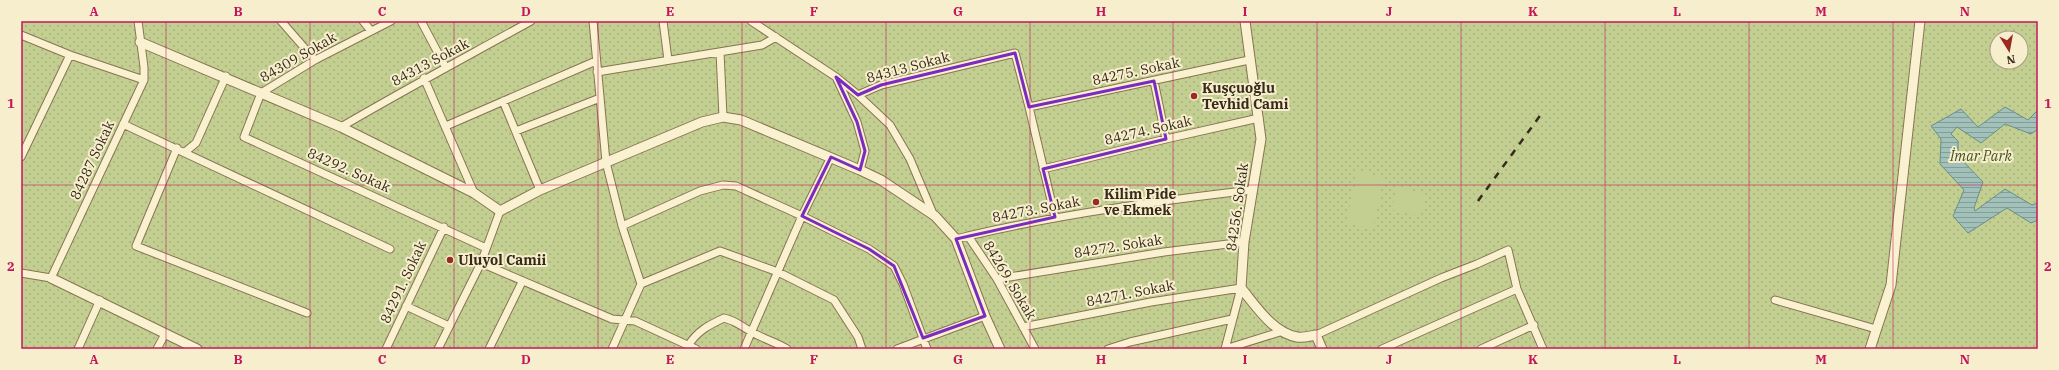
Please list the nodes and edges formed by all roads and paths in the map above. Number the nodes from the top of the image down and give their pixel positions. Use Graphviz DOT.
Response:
graph roads {
  1 [pos="138,21"];
  2 [pos="280,21"];
  3 [pos="363,21"];
  4 [pos="391,21"];
  5 [pos="421,21"];
  6 [pos="531,21"];
  7 [pos="593,21"];
  8 [pos="663,21"];
  9 [pos="750,21"];
  10 [pos="1245,21"];
  11 [pos="1920,21"];
  12 [pos="371,31"];
  13 [pos="21,35"];
  14 [pos="776,37"];
  15 [pos="140,42"];
  16 [pos="720,52"];
  17 [pos="70,55"];
  18 [pos="315,60"];
  19 [pos="668,60"];
  20 [pos="1249,60"];
  21 [pos="596,61"];
  22 [pos="446,68"];
  23 [pos="597,72"];
  24 [pos="226,76"];
  25 [pos="836,77"];
  26 [pos="424,78"];
  27 [pos="144,80"];
  28 [pos="1154,81"];
  29 [pos="261,93"];
  30 [pos="858,95"];
  31 [pos="600,98"];
  32 [pos="503,102"];
  33 [pos="1029,107"];
  34 [pos="723,117"];
  35 [pos="1259,118"];
  36 [pos="123,124"];
  37 [pos="341,126"];
  38 [pos="446,126"];
  39 [pos="516,131"];
  40 [pos="1166,139"];
  41 [pos="177,148"];
  42 [pos="185,152"];
  43 [pos="21,157"];
  44 [pos="831,157"];
  45 [pos="606,162"];
  46 [pos="1043,169"];
  47 [pos="860,170"];
  48 [pos="540,190"];
  49 [pos="1252,190"];
  50 [pos="474,193"];
  51 [pos="500,211"];
  52 [pos="802,216"];
  53 [pos="934,216"];
  54 [pos="1055,217"];
  55 [pos="622,226"];
  56 [pos="444,227"];
  57 [pos="968,236"];
  58 [pos="956,240"];
  59 [pos="1244,242"];
  60 [pos="486,248"];
  61 [pos="390,249"];
  62 [pos="481,263"];
  63 [pos="778,272"];
  64 [pos="21,273"];
  65 [pos="50,278"];
  66 [pos="997,279"];
  67 [pos="522,282"];
  68 [pos="641,284"];
  69 [pos="1241,288"];
  70 [pos="1517,289"];
  71 [pos="100,300"];
  72 [pos="1775,300"];
  73 [pos="406,306"];
  74 [pos="307,313"];
  75 [pos="985,316"];
  76 [pos="625,319"];
  77 [pos="1232,320"];
  78 [pos="1534,325"];
  79 [pos="450,326"];
  80 [pos="1023,327"];
  81 [pos="1876,329"];
  82 [pos="1283,331"];
  83 [pos="752,332"];
  84 [pos="165,334"];
  85 [pos="1316,335"];
  86 [pos="923,338"];
  87 [pos="683,346"];
  88 [pos="78,349"];
  89 [pos="157,349"];
  90 [pos="197,349"];
  91 [pos="386,349"];
  92 [pos="438,349"];
  93 [pos="489,349"];
  94 [pos="612,349"];
  95 [pos="696,349"];
  96 [pos="744,349"];
  97 [pos="787,349"];
  98 [pos="862,349"];
  99 [pos="897,349"];
  100 [pos="927,349"];
  101 [pos="1000,349"];
  102 [pos="1035,349"];
  103 [pos="1108,349"];
  104 [pos="1225,349"];
  105 [pos="1322,349"];
  106 [pos="1382,349"];
  107 [pos="1481,349"];
  108 [pos="1543,349"];
  109 [pos="1870,349"];
  1 -- 15 [label="street, 84287 Sokak"];
  2 -- 18 [label="street"];
  3 -- 12 [label="street"];
  4 -- 12 [label="street, 84309 Sokak"];
  5 -- 22 [label="street"];
  6 -- 22 [label="street, 84313 Sokak"];
  7 -- 21 [label="street"];
  8 -- 19 [label="street"];
  9 -- 14 [label="street, 84313 Sokak"];
  10 -- 20 [label="street, 84256. Sokak"];
  11 -- 81 [label="street"];
  12 -- 18 [label="street, 84309 Sokak"];
  13 -- 17 [label="street"];
  14 -- 16 [label="street"];
  14 -- 25 [label="street, 84313 Sokak"];
  15 -- 24 [label="street"];
  15 -- 27 [label="street, 84287 Sokak"];
  16 -- 19 [label="street"];
  16 -- 34 [label="street"];
  17 -- 27 [label="street"];
  17 -- 43 [label="street"];
  18 -- 29 [label="street, 84309 Sokak"];
  19 -- 23 [label="street"];
  20 -- 28 [label="street, 84275. Sokak"];
  20 -- 35 [label="street, 84256. Sokak"];
  21 -- 23 [label="street"];
  21 -- 32 [label="street"];
  22 -- 26 [label="street, 84313 Sokak"];
  23 -- 31 [label="street"];
  24 -- 29 [label="street"];
  24 -- 42 [label="street"];
  25 -- 30 [label="street, 84313 Sokak"];
  25 -- 47 [label="street"];
  26 -- 37 [label="street, 84313 Sokak"];
  26 -- 38 [label="street"];
  27 -- 36 [label="street, 84287 Sokak"];
  28 -- 33 [label="street, 84275. Sokak"];
  28 -- 40 [label="street"];
  29 -- 37 [label="street"];
  29 -- 56 [label="street, 84292. Sokak"];
  30 -- 33 [label="street, 84313 Sokak"];
  30 -- 53 [label="street"];
  31 -- 39 [label="street"];
  31 -- 45 [label="street"];
  32 -- 38 [label="street"];
  32 -- 39 [label="street"];
  33 -- 46 [label="street"];
  34 -- 44 [label="street"];
  34 -- 45 [label="street"];
  35 -- 40 [label="street, 84274. Sokak"];
  35 -- 49 [label="street, 84256. Sokak"];
  36 -- 41 [label="street"];
  36 -- 65 [label="street, 84287 Sokak"];
  37 -- 50 [label="street"];
  38 -- 50 [label="street"];
  39 -- 48 [label="street"];
  40 -- 46 [label="street, 84274. Sokak"];
  41 -- 42 [label="street"];
  41 -- 74 [label="street"];
  42 -- 61 [label="street"];
  44 -- 47 [label="street"];
  44 -- 52 [label="street"];
  45 -- 48 [label="street"];
  45 -- 55 [label="street"];
  46 -- 54 [label="street"];
  47 -- 53 [label="street"];
  48 -- 51 [label="street"];
  49 -- 54 [label="street, 84273. Sokak"];
  49 -- 59 [label="street, 84256. Sokak"];
  50 -- 51 [label="street"];
  51 -- 60 [label="street"];
  52 -- 55 [label="street"];
  52 -- 63 [label="street"];
  52 -- 86 [label="street"];
  53 -- 58 [label="street"];
  54 -- 57 [label="street, 84273. Sokak"];
  55 -- 68 [label="street"];
  56 -- 60 [label="street, 84292. Sokak"];
  56 -- 73 [label="street, 84291. Sokak"];
  57 -- 58 [label="street, 84269. Sokak"];
  57 -- 66 [label="street, 84269. Sokak"];
  58 -- 75 [label="street"];
  59 -- 66 [label="street, 84272. Sokak"];
  59 -- 69 [label="street, 84256. Sokak"];
  60 -- 62 [label="street"];
  62 -- 67 [label="street"];
  62 -- 79 [label="street"];
  63 -- 68 [label="street"];
  63 -- 83 [label="street"];
  63 -- 98 [label="street"];
  64 -- 65 [label="street"];
  65 -- 71 [label="street"];
  66 -- 80 [label="street, 84269. Sokak"];
  67 -- 76 [label="street"];
  67 -- 93 [label="street"];
  68 -- 76 [label="street"];
  69 -- 77 [label="street"];
  69 -- 80 [label="street, 84271. Sokak"];
  69 -- 82 [label="street"];
  70 -- 78 [label="street"];
  70 -- 85 [label="street"];
  70 -- 106 [label="street"];
  71 -- 84 [label="street"];
  71 -- 88 [label="street"];
  72 -- 81 [label="street"];
  73 -- 79 [label="street"];
  73 -- 91 [label="street, 84291. Sokak"];
  75 -- 86 [label="street"];
  75 -- 101 [label="street"];
  76 -- 87 [label="street"];
  76 -- 94 [label="street"];
  77 -- 103 [label="street"];
  77 -- 104 [label="street"];
  78 -- 107 [label="street"];
  78 -- 108 [label="street"];
  79 -- 92 [label="street"];
  80 -- 102 [label="street, 84269. Sokak"];
  81 -- 109 [label="street"];
  82 -- 85 [label="street"];
  82 -- 104 [label="street"];
  83 -- 87 [label="street"];
  83 -- 96 [label="street"];
  83 -- 97 [label="street"];
  84 -- 89 [label="street"];
  84 -- 90 [label="street"];
  85 -- 105 [label="street"];
  86 -- 99 [label="street"];
  86 -- 100 [label="street"];
  87 -- 95 [label="street"];
}
